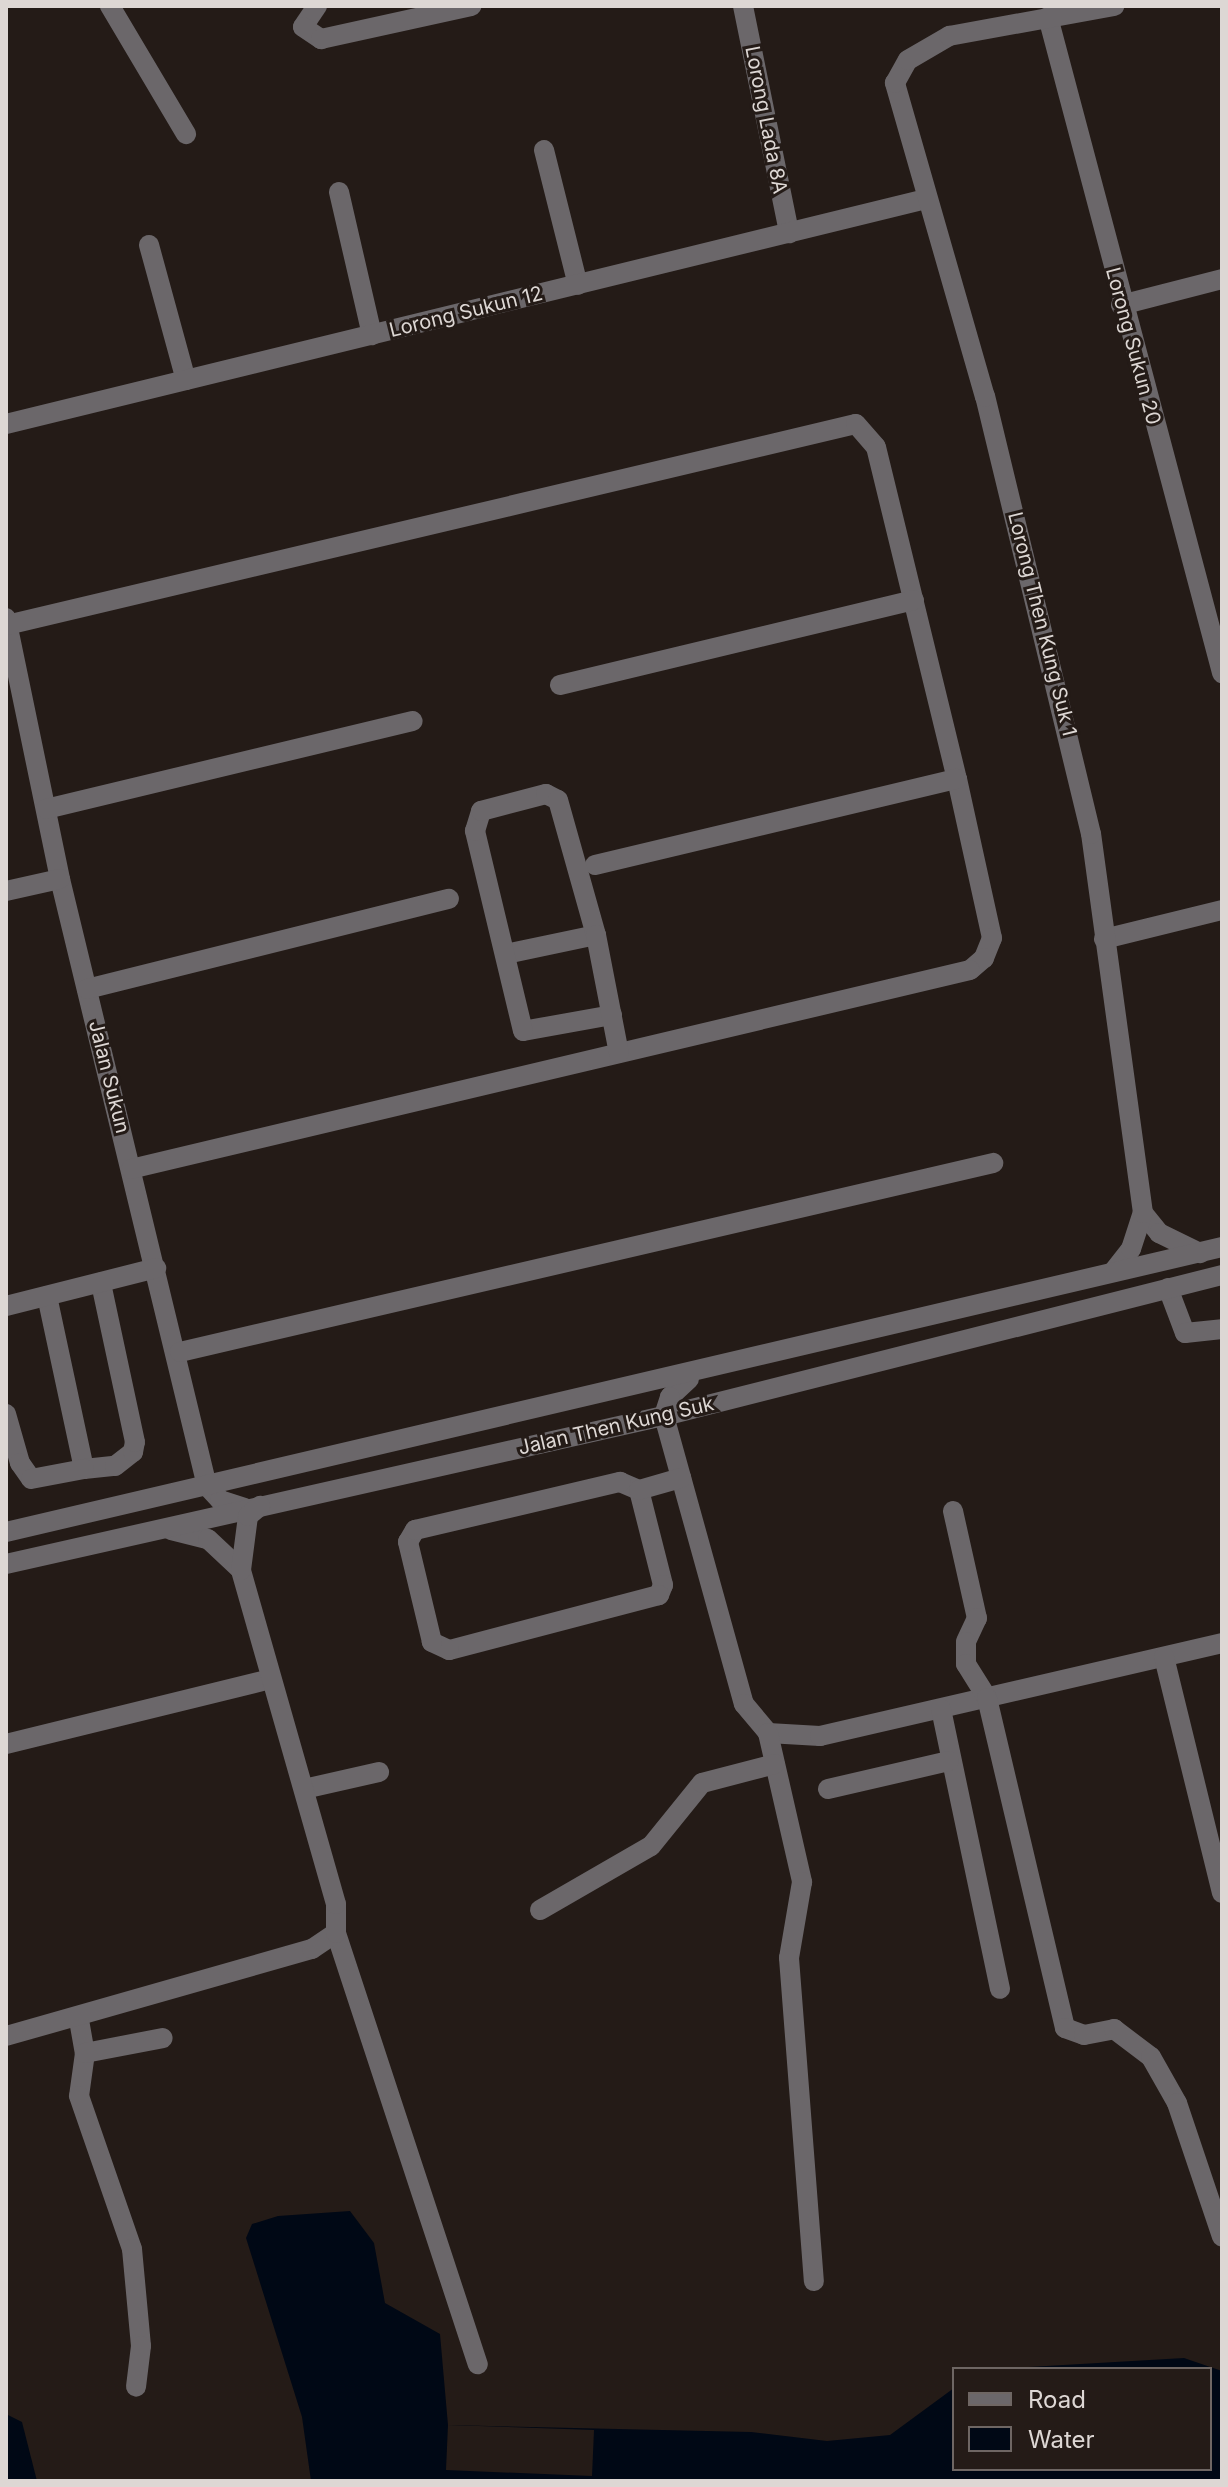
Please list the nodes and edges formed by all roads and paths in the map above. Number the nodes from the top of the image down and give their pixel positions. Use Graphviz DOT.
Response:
graph roads {
  1 [pos="110,6"];
  2 [pos="317,6"];
  3 [pos="471,6"];
  4 [pos="743,6"];
  5 [pos="1114,6"];
  6 [pos="1018,14"];
  7 [pos="1048,17"];
  8 [pos="186,134"];
  9 [pos="544,150"];
  10 [pos="339,192"];
  11 [pos="926,199"];
  12 [pos="789,233"];
  13 [pos="149,245"];
  14 [pos="1222,279"];
  15 [pos="578,285"];
  16 [pos="1121,305"];
  17 [pos="372,335"];
  18 [pos="186,380"];
  19 [pos="6,424"];
  20 [pos="914,600"];
  21 [pos="1214,620"];
  22 [pos="7,622"];
  23 [pos="1222,673"];
  24 [pos="560,685"];
  25 [pos="413,721"];
  26 [pos="957,779"];
  27 [pos="46,809"];
  28 [pos="595,865"];
  29 [pos="60,879"];
  30 [pos="6,891"];
  31 [pos="449,899"];
  32 [pos="1222,910"];
  33 [pos="596,935"];
  34 [pos="1104,939"];
  35 [pos="506,954"];
  36 [pos="87,989"];
  37 [pos="612,1015"];
  38 [pos="619,1053"];
  39 [pos="993,1163"];
  40 [pos="131,1169"];
  41 [pos="1143,1213"];
  42 [pos="1222,1247"];
  43 [pos="1200,1253"];
  44 [pos="156,1268"];
  45 [pos="1113,1272"];
  46 [pos="1222,1275"];
  47 [pos="101,1283"];
  48 [pos="1168,1288"];
  49 [pos="47,1296"];
  50 [pos="6,1306"];
  51 [pos="1222,1329"];
  52 [pos="180,1352"];
  53 [pos="696,1375"];
  54 [pos="599,1396"];
  55 [pos="6,1414"];
  56 [pos="664,1416"];
  57 [pos="84,1469"];
  58 [pos="681,1478"];
  59 [pos="207,1486"];
  60 [pos="639,1490"];
  61 [pos="255,1508"];
  62 [pos="953,1511"];
  63 [pos="157,1530"];
  64 [pos="6,1532"];
  65 [pos="6,1564"];
  66 [pos="241,1570"];
  67 [pos="1222,1643"];
  68 [pos="1164,1657"];
  69 [pos="271,1679"];
  70 [pos="987,1698"];
  71 [pos="941,1709"];
  72 [pos="768,1733"];
  73 [pos="6,1744"];
  74 [pos="949,1761"];
  75 [pos="775,1764"];
  76 [pos="379,1772"];
  77 [pos="304,1789"];
  78 [pos="828,1789"];
  79 [pos="1222,1893"];
  80 [pos="540,1910"];
  81 [pos="336,1933"];
  82 [pos="1000,1989"];
  83 [pos="79,2020"];
  84 [pos="6,2036"];
  85 [pos="163,2038"];
  86 [pos="85,2053"];
  87 [pos="1222,2237"];
  88 [pos="814,2281"];
  89 [pos="478,2364"];
  90 [pos="136,2387"];
  1 -- 8 [label="street"];
  2 -- 3 [label="street"];
  4 -- 12 [label="street, Lorong Lada 8A"];
  5 -- 7 [label="street"];
  6 -- 7 [label="street"];
  6 -- 11 [label="street, Lorong Then Kung Suk 1"];
  7 -- 16 [label="street, Lorong Sukun 20"];
  9 -- 15 [label="street"];
  10 -- 17 [label="street"];
  11 -- 12 [label="street, Lorong Sukun 12"];
  11 -- 34 [label="street, Lorong Then Kung Suk 1"];
  12 -- 15 [label="street, Lorong Sukun 12"];
  13 -- 18 [label="street"];
  14 -- 16 [label="street"];
  15 -- 17 [label="street, Lorong Sukun 12"];
  16 -- 21 [label="street, Lorong Sukun 20"];
  17 -- 18 [label="street, Lorong Sukun 12"];
  18 -- 19 [label="street, Lorong Sukun 12"];
  20 -- 22 [label="street"];
  20 -- 24 [label="street"];
  20 -- 26 [label="street"];
  21 -- 23 [label="street, Lorong Sukun 20"];
  22 -- 27 [label="street, Jalan Sukun"];
  25 -- 27 [label="street"];
  26 -- 28 [label="street"];
  26 -- 38 [label="street"];
  27 -- 29 [label="street, Jalan Sukun"];
  29 -- 30 [label="street"];
  29 -- 36 [label="street, Jalan Sukun"];
  31 -- 36 [label="street"];
  32 -- 34 [label="street"];
  33 -- 35 [label="street"];
  33 -- 35 [label="street"];
  33 -- 37 [label="street"];
  34 -- 41 [label="street, Lorong Then Kung Suk 1"];
  35 -- 37 [label="street"];
  36 -- 40 [label="street, Jalan Sukun"];
  37 -- 38 [label="street"];
  38 -- 40 [label="street"];
  39 -- 52 [label="street"];
  40 -- 44 [label="street, Jalan Sukun"];
  41 -- 43 [label="street"];
  41 -- 45 [label="street"];
  42 -- 43 [label="street, Jalan Then Kung Suk"];
  43 -- 45 [label="street, Jalan Then Kung Suk"];
  44 -- 47 [label="street"];
  44 -- 52 [label="street, Jalan Sukun"];
  45 -- 53 [label="street, Jalan Then Kung Suk"];
  46 -- 48 [label="street, Jalan Then Kung Suk"];
  47 -- 49 [label="street"];
  47 -- 57 [label="street"];
  48 -- 51 [label="street"];
  48 -- 56 [label="street, Jalan Then Kung Suk"];
  49 -- 50 [label="street"];
  49 -- 57 [label="street"];
  52 -- 59 [label="street, Jalan Sukun"];
  53 -- 54 [label="street, Jalan Then Kung Suk"];
  53 -- 56 [label="street"];
  54 -- 56 [label="street"];
  54 -- 59 [label="street, Jalan Then Kung Suk"];
  55 -- 57 [label="street"];
  56 -- 58 [label="street"];
  56 -- 61 [label="street, Jalan Then Kung Suk"];
  58 -- 60 [label="street"];
  58 -- 72 [label="street"];
  59 -- 61 [label="street"];
  59 -- 64 [label="street, Jalan Then Kung Suk"];
  60 -- 60 [label="street"];
  61 -- 63 [label="street, Jalan Then Kung Suk"];
  61 -- 66 [label="street"];
  62 -- 70 [label="street"];
  63 -- 65 [label="street, Jalan Then Kung Suk"];
  63 -- 66 [label="street"];
  66 -- 69 [label="street"];
  67 -- 68 [label="street"];
  68 -- 70 [label="street"];
  68 -- 79 [label="street"];
  69 -- 73 [label="street"];
  69 -- 77 [label="street"];
  70 -- 71 [label="street"];
  70 -- 87 [label="street"];
  71 -- 72 [label="street"];
  71 -- 74 [label="street"];
  72 -- 75 [label="street"];
  74 -- 78 [label="street"];
  74 -- 82 [label="street"];
  75 -- 80 [label="street"];
  75 -- 88 [label="street"];
  76 -- 77 [label="street"];
  77 -- 81 [label="street"];
  81 -- 83 [label="street"];
  81 -- 89 [label="street"];
  83 -- 84 [label="street"];
  83 -- 86 [label="street"];
  85 -- 86 [label="street"];
  86 -- 90 [label="street"];
}
